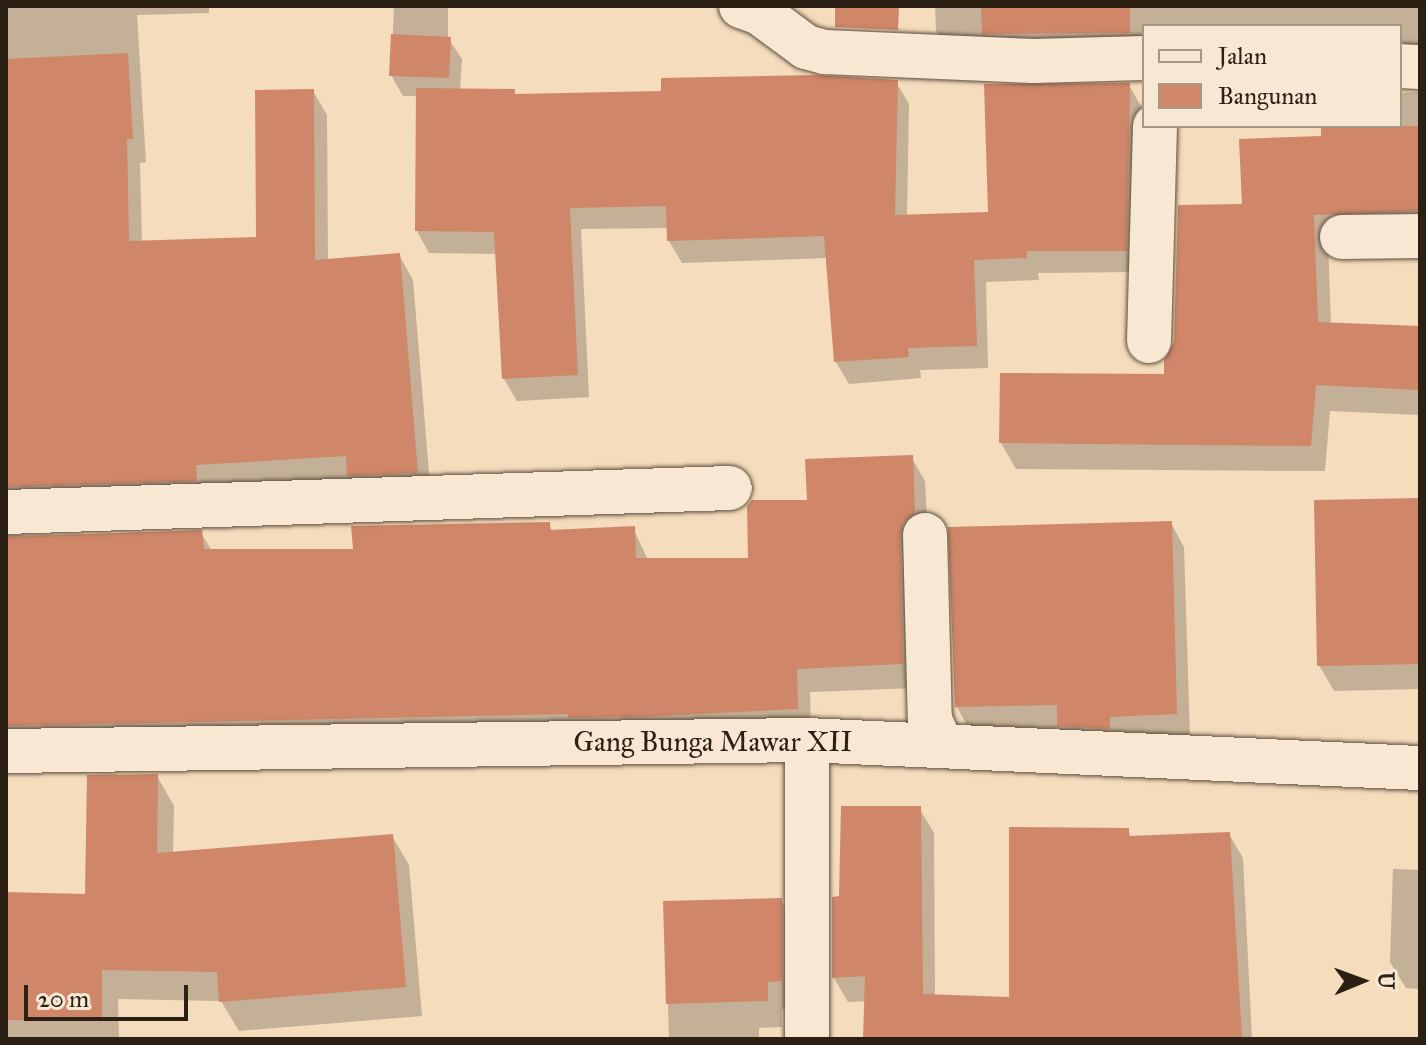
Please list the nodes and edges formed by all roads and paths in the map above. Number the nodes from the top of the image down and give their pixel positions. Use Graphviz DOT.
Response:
graph roads {
  1 [pos="741,6"];
  2 [pos="1142,58"];
  3 [pos="1155,128"];
  4 [pos="1420,236"];
  5 [pos="1342,237"];
  6 [pos="1149,341"];
  7 [pos="730,488"];
  8 [pos="6,512"];
  9 [pos="925,535"];
  10 [pos="807,740"];
  11 [pos="940,742"];
  12 [pos="6,751"];
  13 [pos="1420,768"];
  14 [pos="807,1039"];
  1 -- 2 [label="street"];
  3 -- 6 [label="street"];
  4 -- 5 [label="street"];
  7 -- 8 [label="street"];
  9 -- 11 [label="street"];
  10 -- 11 [label="street, Gang Bunga Mawar XII"];
  10 -- 12 [label="street, Gang Bunga Mawar XII"];
  10 -- 14 [label="street"];
  11 -- 13 [label="street, Gang Bunga Mawar XII"];
}
